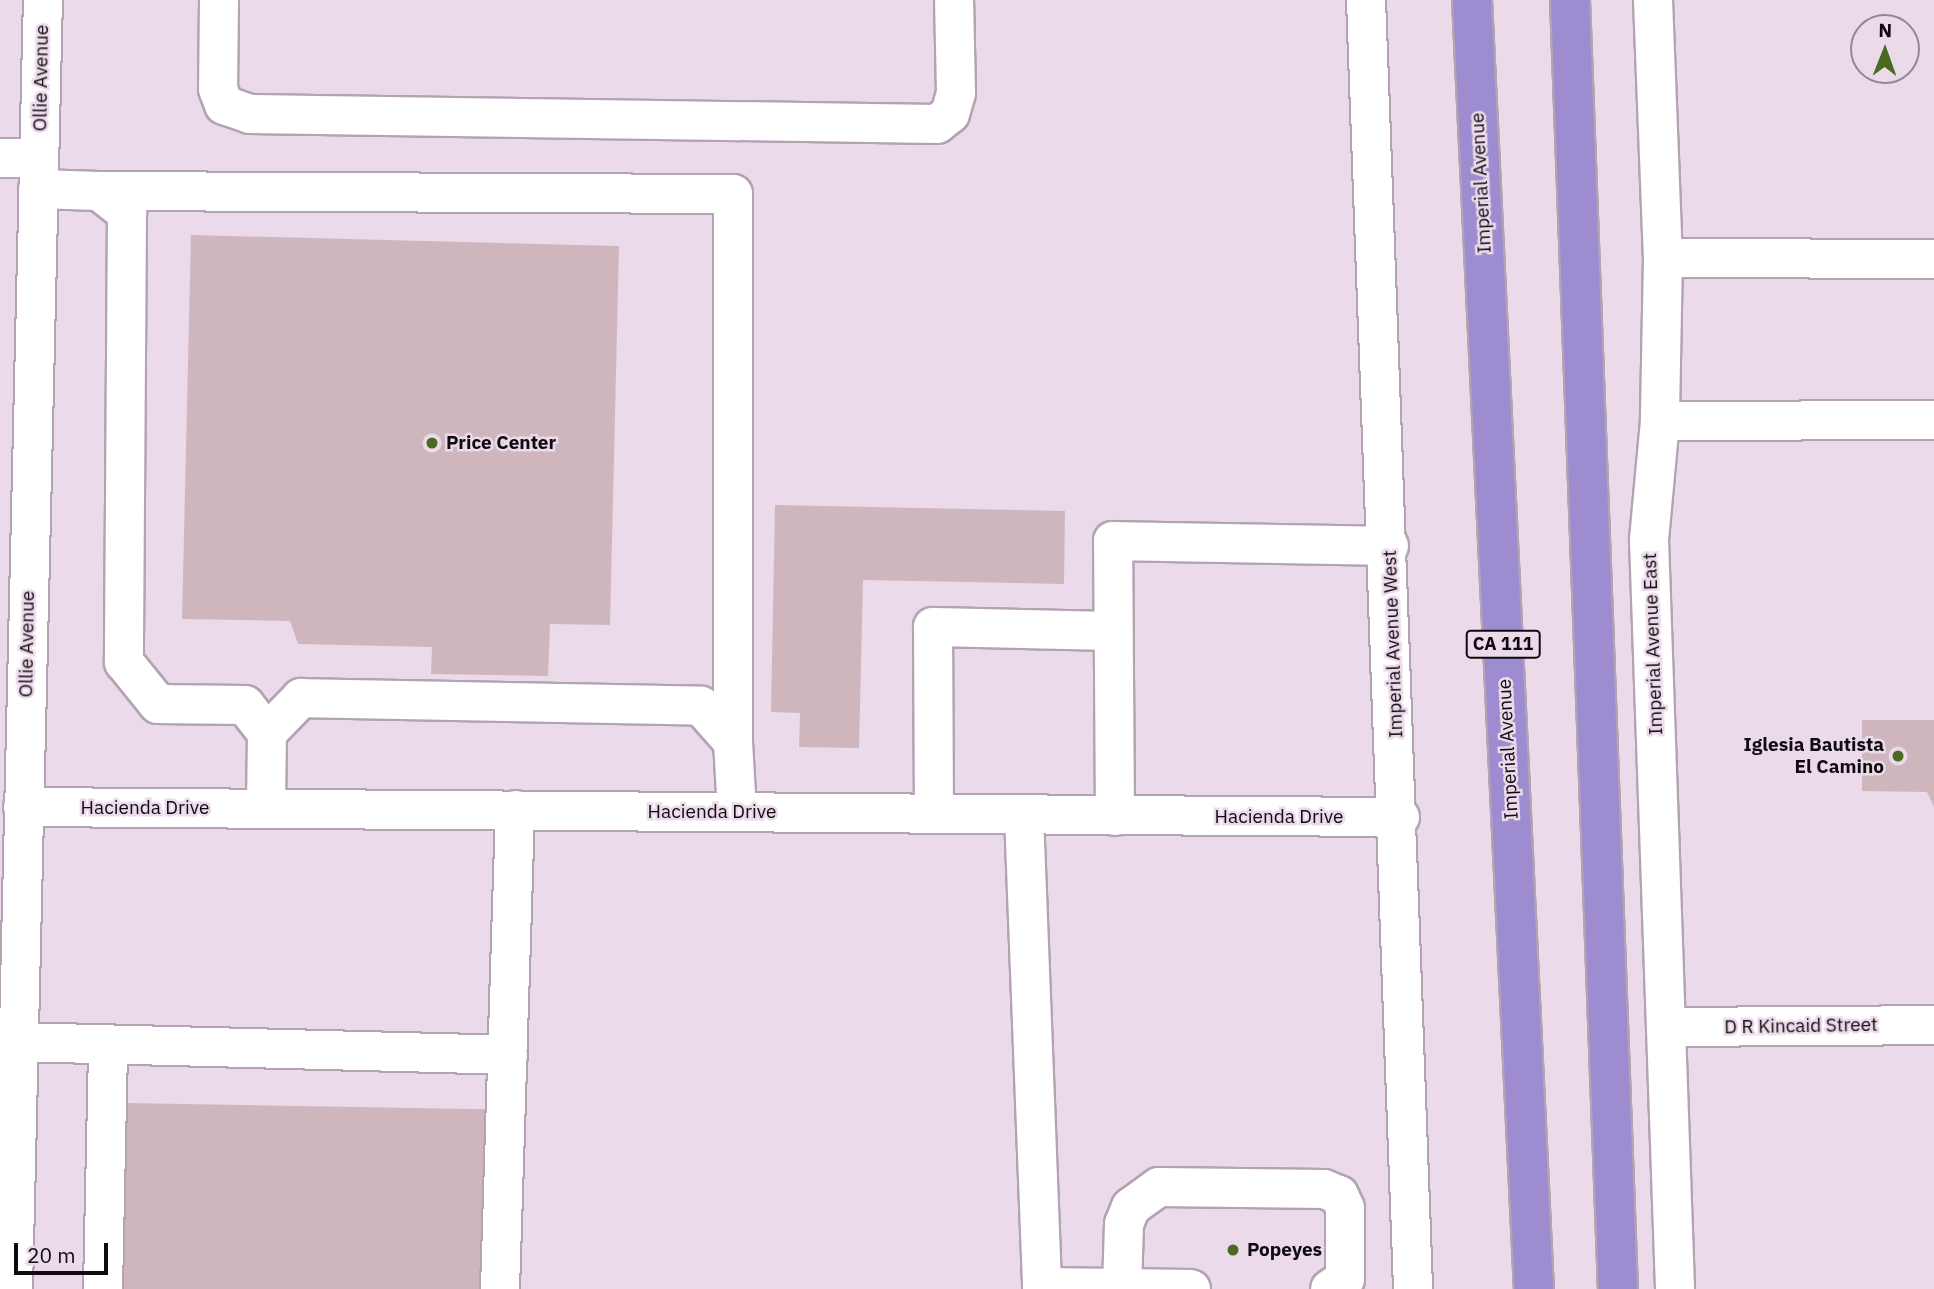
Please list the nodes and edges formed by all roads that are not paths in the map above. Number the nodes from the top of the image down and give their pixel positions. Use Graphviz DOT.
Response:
graph roads {
  1 [pos="43,0"];
  2 [pos="219,0"];
  3 [pos="954,0"];
  4 [pos="1366,0"];
  5 [pos="1472,0"];
  6 [pos="1570,0"];
  7 [pos="1653,0"];
  8 [pos="0,158"];
  9 [pos="39,174"];
  10 [pos="99,191"];
  11 [pos="1663,257"];
  12 [pos="1934,259"];
  13 [pos="1934,420"];
  14 [pos="1660,421"];
  15 [pos="1389,546"];
  16 [pos="1114,631"];
  17 [pos="267,733"];
  18 [pos="733,742"];
  19 [pos="23,807"];
  20 [pos="266,809"];
  21 [pos="515,810"];
  22 [pos="737,812"];
  23 [pos="934,814"];
  24 [pos="1024,815"];
  25 [pos="1115,816"];
  26 [pos="1400,817"];
  27 [pos="1934,1025"];
  28 [pos="1668,1027"];
  29 [pos="18,1042"];
  30 [pos="108,1044"];
  31 [pos="508,1055"];
  32 [pos="1042,1288"];
  33 [pos="1122,1288"];
  34 [pos="13,1289"];
  35 [pos="103,1289"];
  36 [pos="500,1289"];
  37 [pos="1191,1289"];
  38 [pos="1331,1289"];
  39 [pos="1413,1289"];
  40 [pos="1534,1289"];
  41 [pos="1618,1289"];
  42 [pos="1675,1289"];
  1 -- 9 [label="street, Ollie Avenue"];
  2 -- 3 [label="street"];
  4 -- 15 [label="street, Imperial Avenue West"];
  5 -- 40 [label="highway, Imperial Avenue / CA 111"];
  6 -- 41 [label="highway"];
  7 -- 11 [label="street, Imperial Avenue East"];
  8 -- 9 [label="street"];
  9 -- 10 [label="street"];
  9 -- 19 [label="street, Ollie Avenue"];
  10 -- 17 [label="street"];
  10 -- 18 [label="street"];
  11 -- 12 [label="street"];
  11 -- 14 [label="street, Imperial Avenue East"];
  13 -- 14 [label="street"];
  14 -- 28 [label="street, Imperial Avenue East"];
  15 -- 16 [label="street"];
  15 -- 26 [label="street, Imperial Avenue West"];
  16 -- 23 [label="street"];
  16 -- 25 [label="street"];
  17 -- 18 [label="street"];
  17 -- 20 [label="street"];
  18 -- 22 [label="street"];
  19 -- 20 [label="street, Hacienda Drive"];
  19 -- 29 [label="street, Ollie Avenue"];
  20 -- 21 [label="street, Hacienda Drive"];
  21 -- 22 [label="street, Hacienda Drive"];
  21 -- 31 [label="street"];
  22 -- 23 [label="street, Hacienda Drive"];
  23 -- 24 [label="street, Hacienda Drive"];
  24 -- 25 [label="street, Hacienda Drive"];
  24 -- 32 [label="street"];
  25 -- 26 [label="street, Hacienda Drive"];
  26 -- 39 [label="street, Imperial Avenue West"];
  27 -- 28 [label="street, D R Kincaid Street"];
  28 -- 42 [label="street, Imperial Avenue East"];
  29 -- 30 [label="street"];
  29 -- 34 [label="street, Ollie Avenue"];
  30 -- 31 [label="street"];
  30 -- 35 [label="street"];
  31 -- 36 [label="street"];
  32 -- 33 [label="street"];
  33 -- 37 [label="street"];
  33 -- 38 [label="street"];
}
